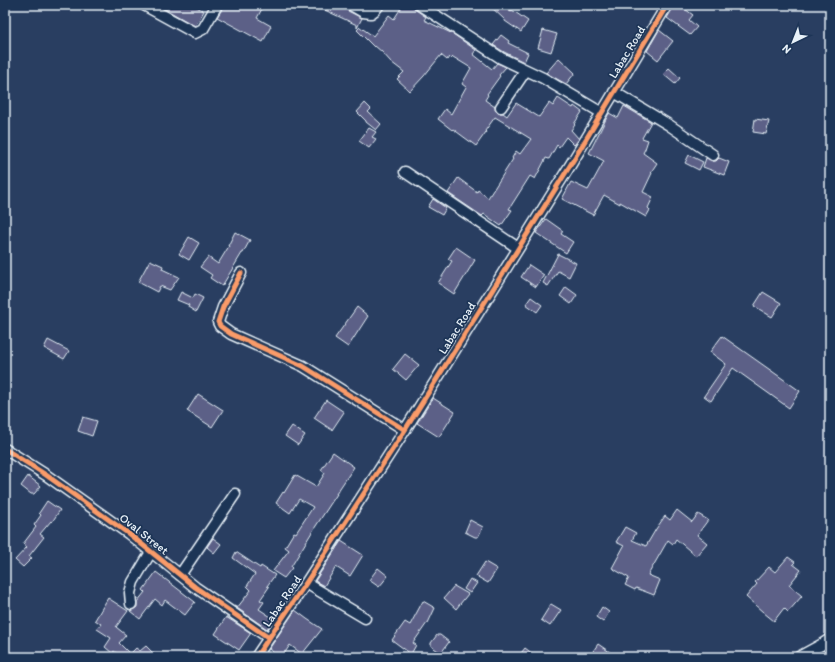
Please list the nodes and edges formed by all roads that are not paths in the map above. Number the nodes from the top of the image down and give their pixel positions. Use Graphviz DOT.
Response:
graph roads {
  1 [pos="144,5"];
  2 [pos="217,5"];
  3 [pos="351,5"];
  4 [pos="379,5"];
  5 [pos="420,5"];
  6 [pos="667,5"];
  7 [pos="526,70"];
  8 [pos="614,92"];
  9 [pos="501,107"];
  10 [pos="602,113"];
  11 [pos="713,155"];
  12 [pos="405,172"];
  13 [pos="518,248"];
  14 [pos="241,273"];
  15 [pos="405,430"];
  16 [pos="5,449"];
  17 [pos="235,494"];
  18 [pos="151,552"];
  19 [pos="180,575"];
  20 [pos="306,583"];
  21 [pos="131,604"];
  22 [pos="365,618"];
  23 [pos="269,638"];
  24 [pos="830,639"];
  25 [pos="256,657"];
  26 [pos="799,657"];
  1 -- 2 [label="street"];
  3 -- 4 [label="street"];
  5 -- 7 [label="street"];
  6 -- 8 [label="street, Labac Road"];
  7 -- 9 [label="street"];
  7 -- 10 [label="street"];
  8 -- 10 [label="street, Labac Road"];
  8 -- 11 [label="street"];
  10 -- 13 [label="street, Labac Road"];
  12 -- 13 [label="street"];
  13 -- 15 [label="street, Labac Road"];
  14 -- 15 [label="street"];
  15 -- 20 [label="street, Labac Road"];
  16 -- 18 [label="street, Oval Street"];
  17 -- 19 [label="street"];
  18 -- 19 [label="street, Oval Street"];
  18 -- 21 [label="street"];
  19 -- 23 [label="street, Oval Street"];
  20 -- 22 [label="street"];
  20 -- 23 [label="street, Labac Road"];
  23 -- 25 [label="street, Labac Road"];
  24 -- 26 [label="street"];
}
